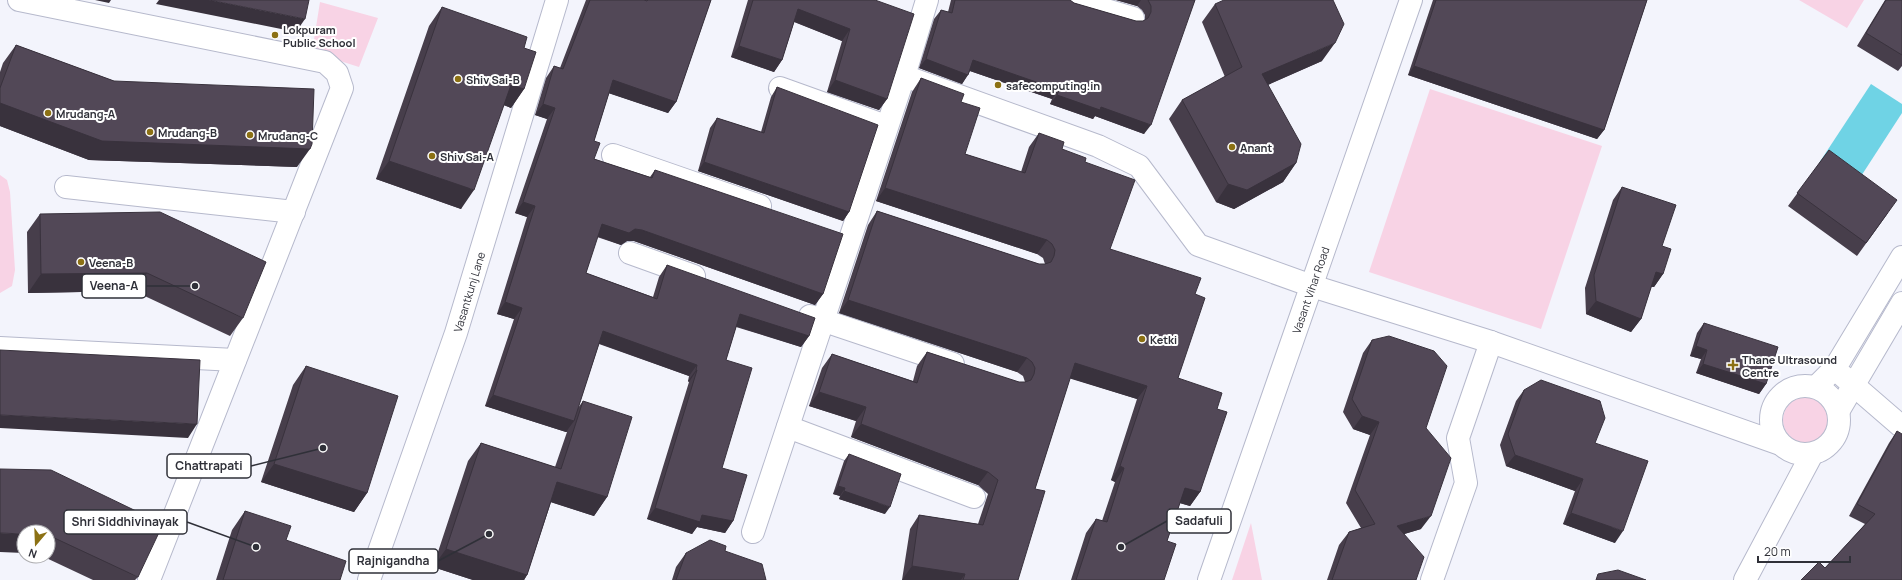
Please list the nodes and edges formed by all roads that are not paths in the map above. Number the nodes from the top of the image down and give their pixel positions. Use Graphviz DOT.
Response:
graph roads {
  1 [pos="19,0"];
  2 [pos="557,0"];
  3 [pos="1072,0"];
  4 [pos="1411,0"];
  5 [pos="924,8"];
  6 [pos="900,10"];
  7 [pos="1133,18"];
  8 [pos="904,76"];
  9 [pos="780,88"];
  10 [pos="886,126"];
  11 [pos="613,155"];
  12 [pos="66,187"];
  13 [pos="859,208"];
  14 [pos="776,211"];
  15 [pos="294,212"];
  16 [pos="882,216"];
  17 [pos="630,253"];
  18 [pos="1902,257"];
  19 [pos="711,282"];
  20 [pos="1312,286"];
  21 [pos="1902,303"];
  22 [pos="793,310"];
  23 [pos="822,321"];
  24 [pos="1491,342"];
  25 [pos="0,348"];
  26 [pos="235,360"];
  27 [pos="1835,368"];
  28 [pos="969,369"];
  29 [pos="1854,386"];
  30 [pos="1816,387"];
  31 [pos="1839,410"];
  32 [pos="788,427"];
  33 [pos="1902,427"];
  34 [pos="1780,444"];
  35 [pos="1812,454"];
  36 [pos="974,497"];
  37 [pos="753,532"];
  38 [pos="148,580"];
  39 [pos="369,580"];
  40 [pos="1209,580"];
  41 [pos="1432,580"];
  42 [pos="1745,580"];
  1 -- 15 [label="street"];
  2 -- 39 [label="street, Vasantkunj Lane"];
  3 -- 7 [label="street"];
  4 -- 20 [label="street, Vasant Vihar Road"];
  5 -- 6 [label="street"];
  5 -- 8 [label="street"];
  8 -- 10 [label="street"];
  8 -- 20 [label="street"];
  9 -- 10 [label="street"];
  10 -- 13 [label="street"];
  11 -- 14 [label="street"];
  12 -- 15 [label="street"];
  13 -- 16 [label="street"];
  13 -- 23 [label="street"];
  15 -- 26 [label="street"];
  17 -- 19 [label="street"];
  18 -- 27 [label="street"];
  20 -- 24 [label="street"];
  20 -- 40 [label="street, Vasant Vihar Road"];
  21 -- 29 [label="street"];
  22 -- 23 [label="street"];
  23 -- 28 [label="street"];
  23 -- 32 [label="street"];
  24 -- 34 [label="street"];
  24 -- 41 [label="street"];
  25 -- 26 [label="street"];
  26 -- 38 [label="street"];
  27 -- 29 [label="street"];
  27 -- 30 [label="street"];
  29 -- 31 [label="street"];
  29 -- 33 [label="street"];
  30 -- 31 [label="street"];
  30 -- 34 [label="street"];
  31 -- 35 [label="street"];
  32 -- 36 [label="street"];
  32 -- 37 [label="street"];
  34 -- 35 [label="street"];
  35 -- 42 [label="street"];
}
